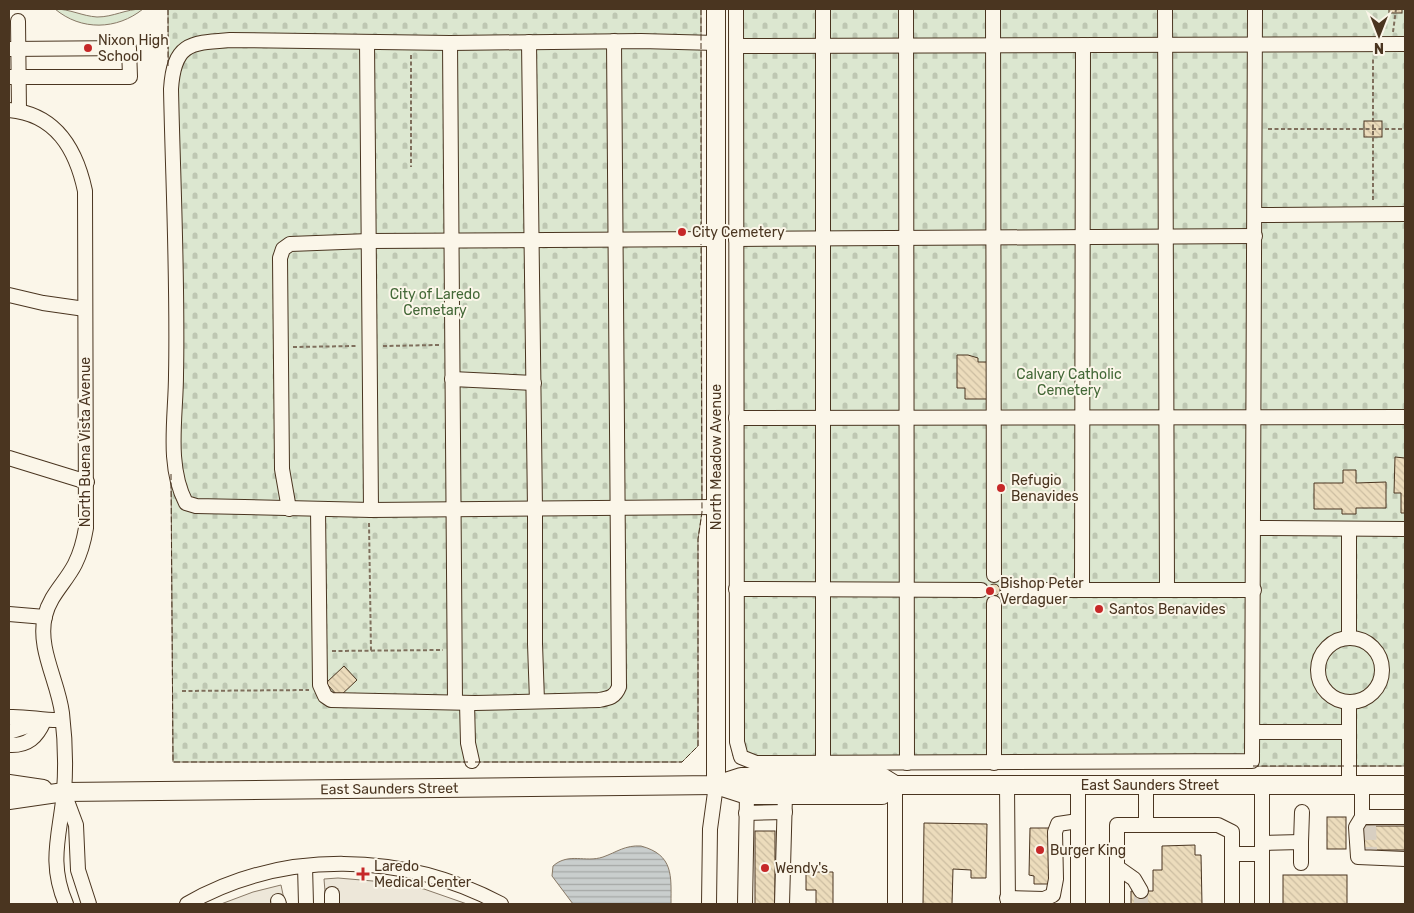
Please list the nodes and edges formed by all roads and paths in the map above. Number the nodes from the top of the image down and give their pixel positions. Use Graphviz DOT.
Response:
graph roads {
  1 [pos="716,9"];
  2 [pos="736,9"];
  3 [pos="822,9"];
  4 [pos="906,9"];
  5 [pos="993,9"];
  6 [pos="1165,9"];
  7 [pos="1255,9"];
  8 [pos="1396,9"];
  9 [pos="15,17"];
  10 [pos="614,41"];
  11 [pos="367,42"];
  12 [pos="529,42"];
  13 [pos="1400,42"];
  14 [pos="450,43"];
  15 [pos="716,43"];
  16 [pos="1255,44"];
  17 [pos="1082,45"];
  18 [pos="1165,45"];
  19 [pos="736,46"];
  20 [pos="822,46"];
  21 [pos="906,46"];
  22 [pos="992,46"];
  23 [pos="411,48"];
  24 [pos="14,49"];
  25 [pos="1373,50"];
  26 [pos="14,77"];
  27 [pos="14,111"];
  28 [pos="1261,129"];
  29 [pos="1373,129"];
  30 [pos="1405,129"];
  31 [pos="411,167"];
  32 [pos="1373,208"];
  33 [pos="1255,214"];
  34 [pos="1405,214"];
  35 [pos="1255,236"];
  36 [pos="1166,237"];
  37 [pos="823,238"];
  38 [pos="906,238"];
  39 [pos="994,238"];
  40 [pos="1082,238"];
  41 [pos="736,239"];
  42 [pos="452,240"];
  43 [pos="532,240"];
  44 [pos="616,240"];
  45 [pos="716,240"];
  46 [pos="369,241"];
  47 [pos="9,295"];
  48 [pos="85,309"];
  49 [pos="446,345"];
  50 [pos="364,346"];
  51 [pos="383,346"];
  52 [pos="286,348"];
  53 [pos="452,379"];
  54 [pos="534,383"];
  55 [pos="1403,414"];
  56 [pos="736,418"];
  57 [pos="823,418"];
  58 [pos="906,418"];
  59 [pos="994,418"];
  60 [pos="1082,418"];
  61 [pos="1166,418"];
  62 [pos="1254,418"];
  63 [pos="9,458"];
  64 [pos="88,482"];
  65 [pos="716,507"];
  66 [pos="535,508"];
  67 [pos="618,508"];
  68 [pos="289,509"];
  69 [pos="318,509"];
  70 [pos="453,509"];
  71 [pos="370,514"];
  72 [pos="1254,528"];
  73 [pos="1349,529"];
  74 [pos="1405,529"];
  75 [pos="994,575"];
  76 [pos="736,589"];
  77 [pos="823,590"];
  78 [pos="906,590"];
  79 [pos="981,590"];
  80 [pos="1008,590"];
  81 [pos="1082,590"];
  82 [pos="1166,590"];
  83 [pos="1254,590"];
  84 [pos="994,603"];
  85 [pos="9,614"];
  86 [pos="45,617"];
  87 [pos="1349,638"];
  88 [pos="449,650"];
  89 [pos="325,651"];
  90 [pos="371,651"];
  91 [pos="182,691"];
  92 [pos="313,694"];
  93 [pos="538,701"];
  94 [pos="461,703"];
  95 [pos="1349,703"];
  96 [pos="9,716"];
  97 [pos="62,720"];
  98 [pos="44,721"];
  99 [pos="9,732"];
  100 [pos="1254,732"];
  101 [pos="1349,732"];
  102 [pos="9,745"];
  103 [pos="472,761"];
  104 [pos="906,763"];
  105 [pos="994,763"];
  106 [pos="823,764"];
  107 [pos="9,784"];
  108 [pos="716,785"];
  109 [pos="895,785"];
  110 [pos="1007,785"];
  111 [pos="1078,785"];
  112 [pos="1146,785"];
  113 [pos="1262,785"];
  114 [pos="1355,785"];
  115 [pos="1405,785"];
  116 [pos="64,792"];
  117 [pos="746,795"];
  118 [pos="9,800"];
  119 [pos="785,804"];
  120 [pos="1302,812"];
  121 [pos="746,813"];
  122 [pos="1405,817"];
  123 [pos="1367,820"];
  124 [pos="1078,821"];
  125 [pos="1146,825"];
  126 [pos="785,840"];
  127 [pos="1301,842"];
  128 [pos="1262,849"];
  129 [pos="1232,854"];
  130 [pos="1405,859"];
  131 [pos="1301,864"];
  132 [pos="305,866"];
  133 [pos="1116,867"];
  134 [pos="1141,891"];
  135 [pos="1011,899"];
  136 [pos="66,904"];
  137 [pos="90,904"];
  138 [pos="187,904"];
  139 [pos="306,904"];
  140 [pos="501,904"];
  141 [pos="709,904"];
  142 [pos="745,904"];
  143 [pos="777,904"];
  144 [pos="782,904"];
  145 [pos="895,904"];
  146 [pos="1078,904"];
  147 [pos="1117,904"];
  148 [pos="1232,904"];
  149 [pos="1262,904"];
  1 -- 15 [label="main road, North Meadow Avenue"];
  2 -- 19 [label="street"];
  3 -- 20 [label="street"];
  4 -- 21 [label="street"];
  5 -- 22 [label="street"];
  6 -- 18 [label="street"];
  7 -- 16 [label="street"];
  8 -- 13 [label="path"];
  9 -- 24 [label="street"];
  10 -- 12 [label="street"];
  10 -- 15 [label="street"];
  10 -- 44 [label="street"];
  11 -- 14 [label="street"];
  11 -- 46 [label="street"];
  11 -- 68 [label="street"];
  12 -- 14 [label="street"];
  12 -- 43 [label="street"];
  13 -- 16 [label="street"];
  14 -- 42 [label="street"];
  15 -- 45 [label="main road, North Meadow Avenue"];
  16 -- 18 [label="street"];
  16 -- 33 [label="street"];
  17 -- 18 [label="street"];
  17 -- 22 [label="street"];
  17 -- 40 [label="street"];
  18 -- 36 [label="street"];
  19 -- 20 [label="street"];
  19 -- 41 [label="street"];
  20 -- 21 [label="street"];
  20 -- 37 [label="street"];
  21 -- 22 [label="street"];
  21 -- 38 [label="street"];
  22 -- 39 [label="street"];
  23 -- 31 [label="path"];
  24 -- 26 [label="street"];
  24 -- 26 [label="street"];
  25 -- 29 [label="path"];
  26 -- 27 [label="street"];
  27 -- 48 [label="street, North Buena Vista Avenue"];
  28 -- 29 [label="path"];
  29 -- 30 [label="path"];
  29 -- 32 [label="path"];
  33 -- 34 [label="street"];
  33 -- 35 [label="street"];
  35 -- 36 [label="street"];
  35 -- 62 [label="street"];
  36 -- 40 [label="street"];
  36 -- 61 [label="street"];
  37 -- 38 [label="street"];
  37 -- 41 [label="street"];
  37 -- 57 [label="street"];
  38 -- 39 [label="street"];
  38 -- 58 [label="street"];
  39 -- 40 [label="street"];
  39 -- 59 [label="street"];
  40 -- 60 [label="street"];
  41 -- 56 [label="street"];
  42 -- 43 [label="street"];
  42 -- 46 [label="street"];
  42 -- 53 [label="street"];
  43 -- 44 [label="street"];
  43 -- 54 [label="street"];
  44 -- 45 [label="street"];
  44 -- 67 [label="street"];
  45 -- 65 [label="main road, North Meadow Avenue"];
  46 -- 68 [label="street"];
  46 -- 71 [label="street"];
  47 -- 48 [label="street"];
  48 -- 64 [label="street, North Buena Vista Avenue"];
  49 -- 51 [label="path"];
  50 -- 52 [label="path"];
  53 -- 54 [label="street"];
  53 -- 70 [label="street"];
  54 -- 66 [label="street"];
  55 -- 62 [label="street"];
  56 -- 57 [label="street"];
  56 -- 76 [label="street"];
  57 -- 58 [label="street"];
  57 -- 77 [label="street"];
  58 -- 59 [label="street"];
  58 -- 78 [label="street"];
  59 -- 60 [label="street"];
  59 -- 75 [label="street"];
  60 -- 61 [label="street"];
  60 -- 81 [label="street"];
  61 -- 62 [label="street"];
  61 -- 82 [label="street"];
  62 -- 72 [label="street"];
  63 -- 64 [label="street"];
  64 -- 86 [label="street, North Buena Vista Avenue"];
  65 -- 67 [label="street"];
  65 -- 108 [label="main road, North Meadow Avenue"];
  66 -- 67 [label="street"];
  66 -- 70 [label="street"];
  66 -- 93 [label="street"];
  67 -- 93 [label="street"];
  68 -- 69 [label="street"];
  69 -- 71 [label="street"];
  69 -- 94 [label="street"];
  70 -- 71 [label="street"];
  70 -- 94 [label="street"];
  71 -- 90 [label="path"];
  72 -- 73 [label="street"];
  72 -- 83 [label="street"];
  73 -- 74 [label="street"];
  73 -- 87 [label="street"];
  75 -- 79 [label="street"];
  75 -- 80 [label="street"];
  76 -- 77 [label="street"];
  76 -- 106 [label="street"];
  77 -- 78 [label="street"];
  77 -- 106 [label="street"];
  78 -- 79 [label="street"];
  78 -- 104 [label="street"];
  79 -- 84 [label="street"];
  80 -- 81 [label="street"];
  80 -- 84 [label="street"];
  81 -- 82 [label="street"];
  82 -- 83 [label="street"];
  83 -- 100 [label="street"];
  84 -- 105 [label="street"];
  85 -- 86 [label="street"];
  86 -- 97 [label="street, North Buena Vista Avenue"];
  87 -- 95 [label="street"];
  87 -- 95 [label="street"];
  88 -- 90 [label="path"];
  89 -- 90 [label="path"];
  91 -- 92 [label="path"];
  93 -- 94 [label="street"];
  94 -- 103 [label="street"];
  95 -- 101 [label="street"];
  96 -- 98 [label="street"];
  97 -- 98 [label="street"];
  97 -- 116 [label="street, North Buena Vista Avenue"];
  98 -- 99 [label="street"];
  98 -- 102 [label="street"];
  100 -- 101 [label="street"];
  100 -- 105 [label="street"];
  101 -- 114 [label="street"];
  104 -- 105 [label="street"];
  104 -- 106 [label="street"];
  107 -- 116 [label="main road, East Saunders Street"];
  108 -- 109 [label="main road, East Saunders Street"];
  108 -- 116 [label="main road, East Saunders Street"];
  108 -- 117 [label="main road, East Saunders Street"];
  108 -- 141 [label="street, North Meadow Avenue"];
  109 -- 110 [label="main road, East Saunders Street"];
  109 -- 119 [label="main road, East Saunders Street"];
  109 -- 145 [label="street"];
  110 -- 111 [label="main road, East Saunders Street"];
  110 -- 135 [label="street"];
  111 -- 112 [label="main road, East Saunders Street"];
  111 -- 124 [label="street"];
  112 -- 113 [label="main road, East Saunders Street"];
  112 -- 125 [label="street"];
  113 -- 114 [label="main road, East Saunders Street"];
  113 -- 128 [label="street"];
  114 -- 115 [label="main road, East Saunders Street"];
  114 -- 123 [label="street"];
  116 -- 118 [label="main road, East Saunders Street"];
  116 -- 136 [label="street"];
  116 -- 137 [label="street"];
  117 -- 119 [label="main road, East Saunders Street"];
  117 -- 121 [label="street"];
  119 -- 121 [label="street"];
  119 -- 126 [label="street"];
  120 -- 127 [label="street"];
  121 -- 142 [label="street"];
  122 -- 123 [label="street"];
  123 -- 130 [label="street"];
  124 -- 135 [label="street"];
  124 -- 146 [label="street"];
  125 -- 129 [label="street"];
  125 -- 133 [label="street"];
  126 -- 143 [label="street"];
  126 -- 144 [label="street"];
  127 -- 128 [label="street"];
  127 -- 131 [label="street"];
  128 -- 129 [label="street"];
  128 -- 149 [label="street"];
  129 -- 148 [label="street"];
  132 -- 138 [label="street"];
  132 -- 139 [label="street"];
  132 -- 140 [label="street"];
  133 -- 134 [label="street"];
  133 -- 147 [label="street"];
}
